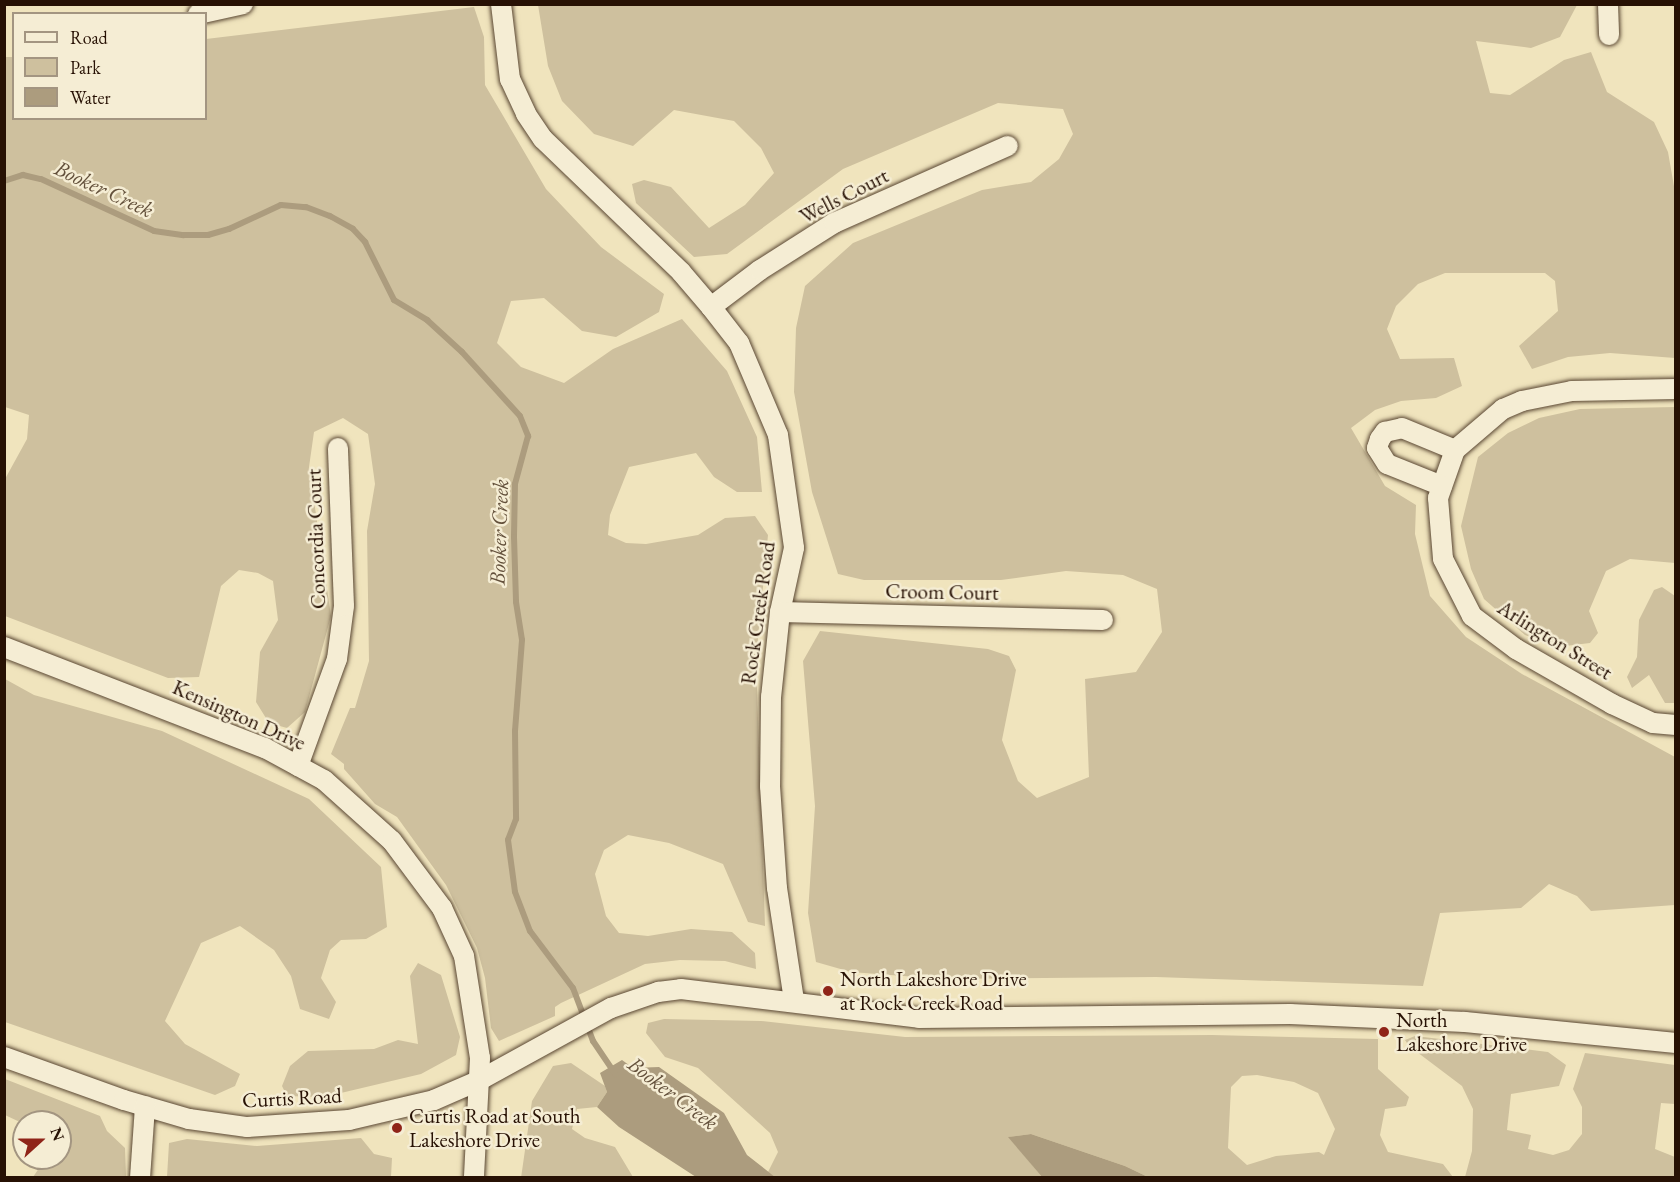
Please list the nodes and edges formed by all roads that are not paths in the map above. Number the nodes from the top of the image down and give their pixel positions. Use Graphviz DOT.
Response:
graph roads {
  1 [pos="243,4"];
  2 [pos="501,4"];
  3 [pos="1608,4"];
  4 [pos="207,12"];
  5 [pos="1609,35"];
  6 [pos="1008,146"];
  7 [pos="711,307"];
  8 [pos="1676,389"];
  9 [pos="338,448"];
  10 [pos="1455,450"];
  11 [pos="1442,486"];
  12 [pos="780,612"];
  13 [pos="1103,620"];
  14 [pos="4,647"];
  15 [pos="1676,725"];
  16 [pos="298,766"];
  17 [pos="794,1001"];
  18 [pos="1676,1043"];
  19 [pos="4,1057"];
  20 [pos="478,1081"];
  21 [pos="145,1106"];
  22 [pos="140,1178"];
  23 [pos="474,1178"];
  1 -- 4 [label="street"];
  2 -- 7 [label="street, Rock Creek Road"];
  3 -- 5 [label="street"];
  6 -- 7 [label="street, Wells Court"];
  7 -- 12 [label="street, Rock Creek Road"];
  8 -- 10 [label="street, Arlington Street"];
  9 -- 16 [label="street, Concordia Court"];
  10 -- 11 [label="street, Arlington Street"];
  10 -- 11 [label="street"];
  11 -- 15 [label="street, Arlington Street"];
  12 -- 13 [label="street, Croom Court"];
  12 -- 17 [label="street, Rock Creek Road"];
  14 -- 16 [label="street, Kensington Drive"];
  16 -- 20 [label="street, Kensington Drive"];
  17 -- 18 [label="street"];
  17 -- 20 [label="street"];
  19 -- 21 [label="street, Curtis Road"];
  20 -- 21 [label="street, Curtis Road"];
  20 -- 23 [label="street, Kensington Drive"];
  21 -- 22 [label="street"];
}
